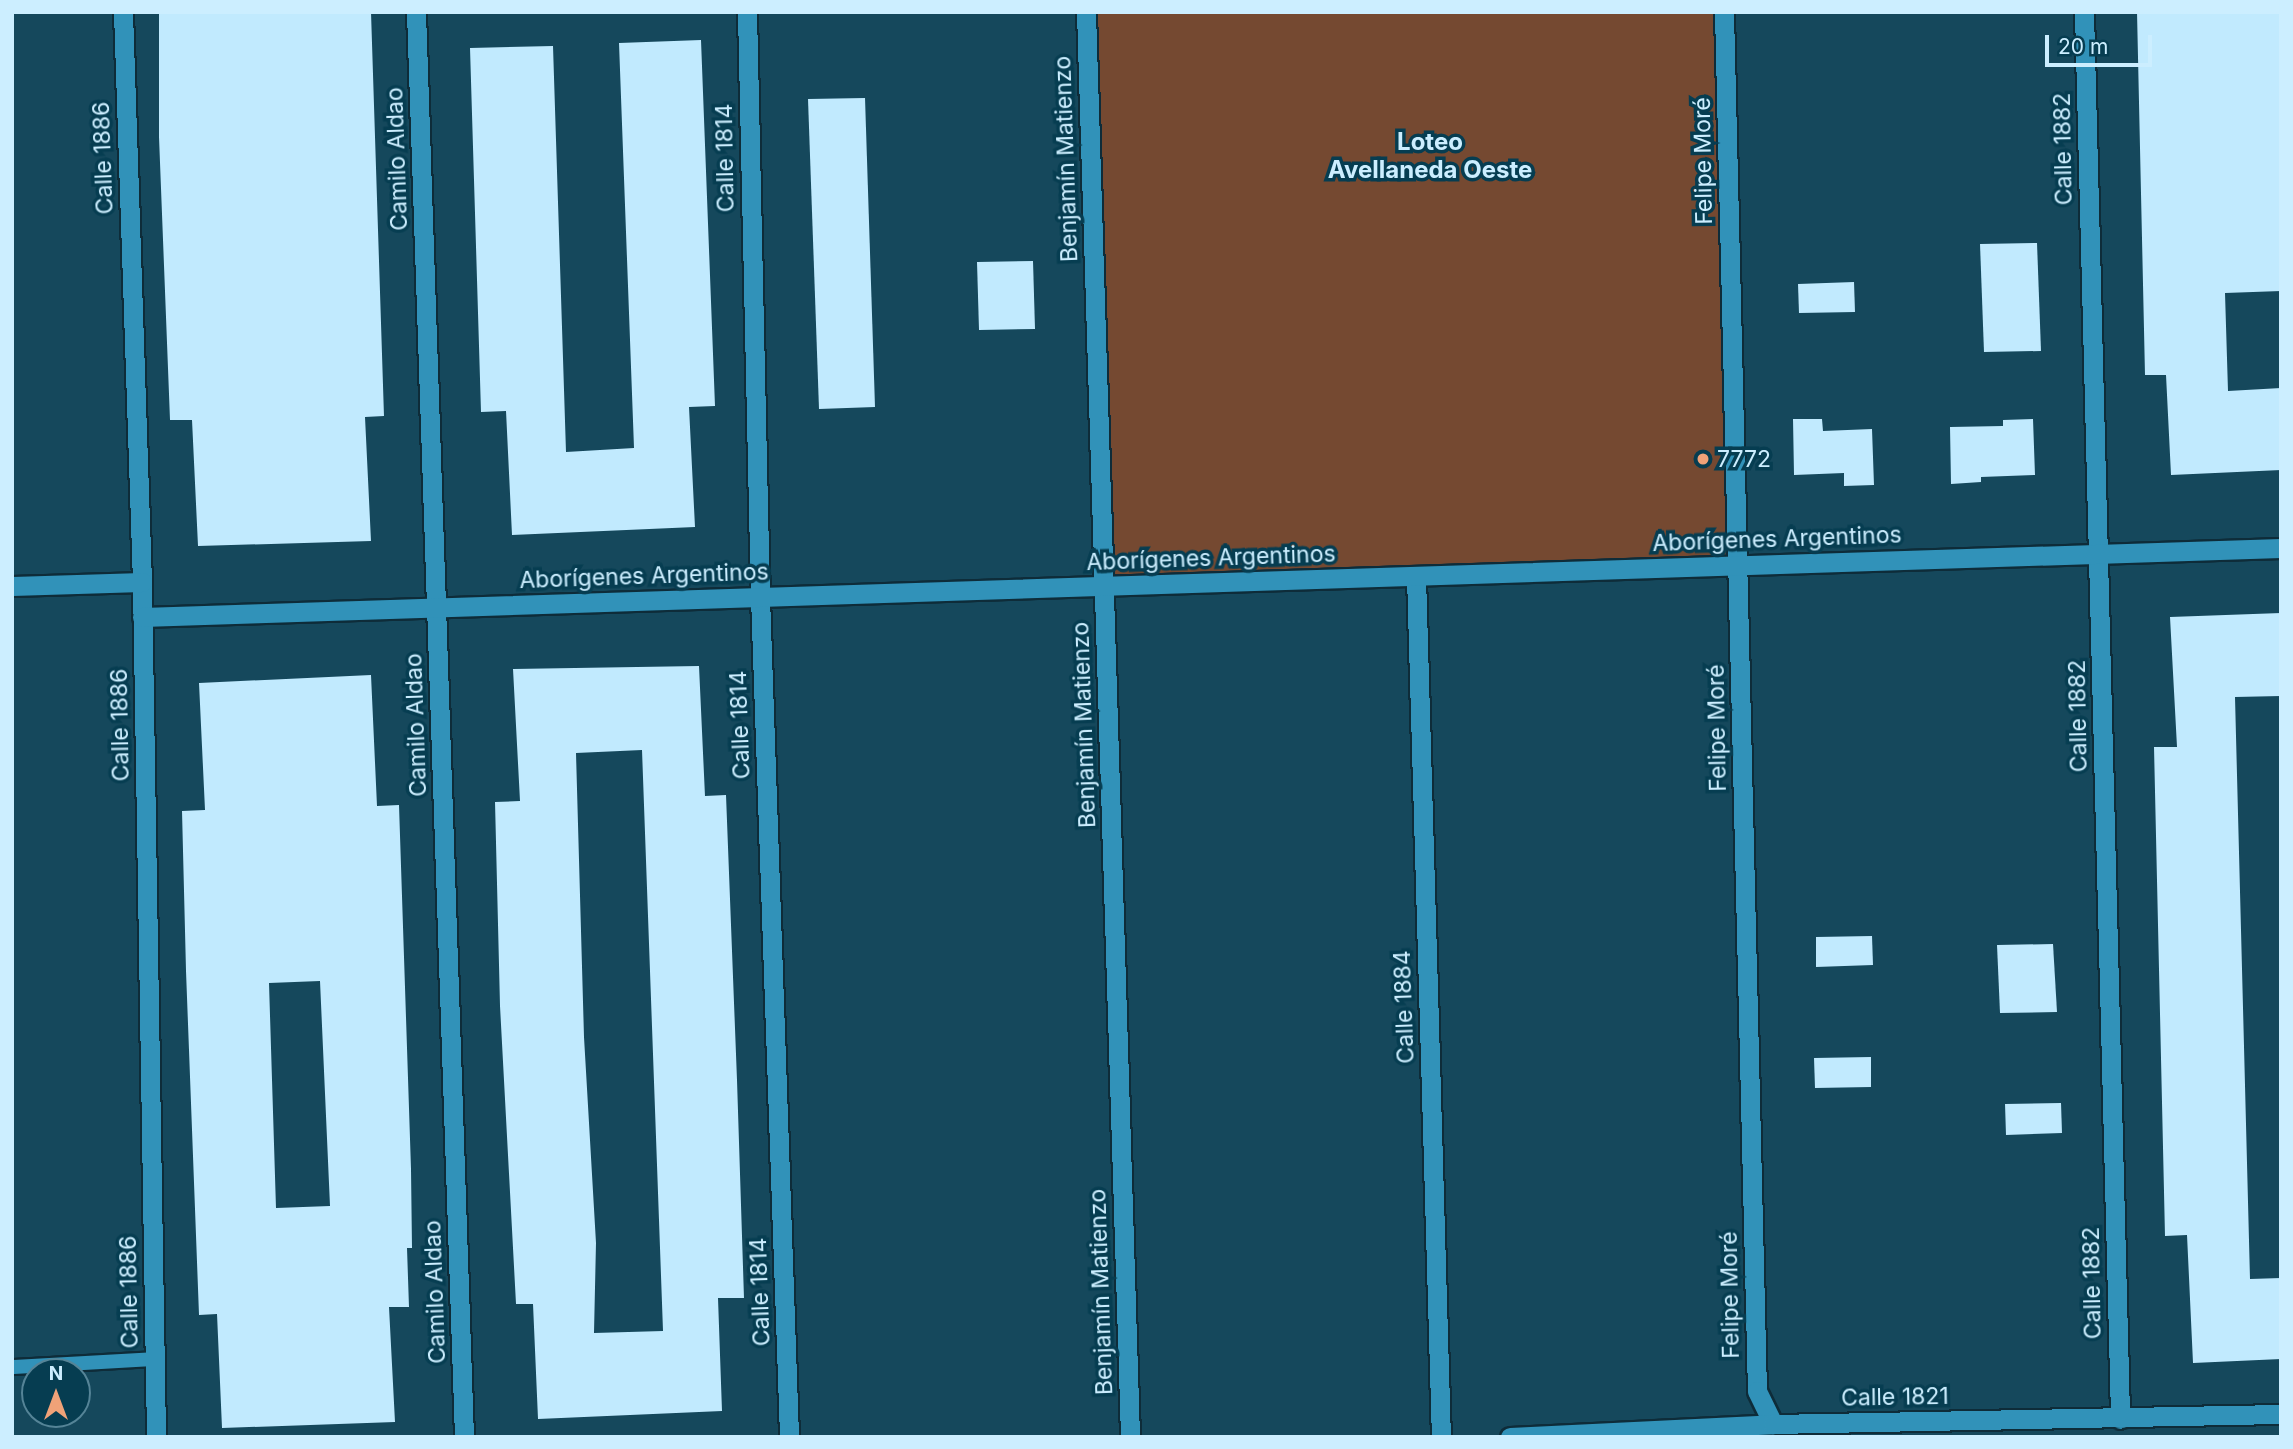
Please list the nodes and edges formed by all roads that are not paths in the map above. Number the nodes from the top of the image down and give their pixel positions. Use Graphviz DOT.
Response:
graph roads {
  1 [pos="123,12"];
  2 [pos="416,12"];
  3 [pos="747,12"];
  4 [pos="1086,12"];
  5 [pos="1724,12"];
  6 [pos="2084,12"];
  7 [pos="2281,548"];
  8 [pos="2098,554"];
  9 [pos="1737,565"];
  10 [pos="1416,576"];
  11 [pos="142,582"];
  12 [pos="12,586"];
  13 [pos="1104,586"];
  14 [pos="760,597"];
  15 [pos="437,608"];
  16 [pos="142,617"];
  17 [pos="155,1359"];
  18 [pos="12,1367"];
  19 [pos="2281,1414"];
  20 [pos="2120,1419"];
  21 [pos="1776,1430"];
  22 [pos="156,1437"];
  23 [pos="464,1437"];
  24 [pos="789,1437"];
  25 [pos="1130,1437"];
  26 [pos="1441,1437"];
  27 [pos="1510,1437"];
  1 -- 11 [label="street, Calle 1886"];
  2 -- 15 [label="street, Camilo Aldao"];
  3 -- 14 [label="street, Calle 1814"];
  4 -- 13 [label="street, Benjamín Matienzo"];
  5 -- 9 [label="street, Felipe Moré"];
  6 -- 8 [label="street, Calle 1882"];
  7 -- 8 [label="street, Aborígenes Argentinos"];
  8 -- 9 [label="street, Aborígenes Argentinos"];
  8 -- 20 [label="street, Calle 1882"];
  9 -- 10 [label="street, Aborígenes Argentinos"];
  9 -- 21 [label="street, Felipe Moré"];
  10 -- 13 [label="street, Aborígenes Argentinos"];
  10 -- 26 [label="street, Calle 1884"];
  11 -- 12 [label="street"];
  11 -- 16 [label="street, Calle 1886"];
  13 -- 14 [label="street, Aborígenes Argentinos"];
  13 -- 25 [label="street, Benjamín Matienzo"];
  14 -- 15 [label="street, Aborígenes Argentinos"];
  14 -- 24 [label="street, Calle 1814"];
  15 -- 16 [label="street, Aborígenes Argentinos"];
  15 -- 23 [label="street, Camilo Aldao"];
  16 -- 17 [label="street, Calle 1886"];
  17 -- 18 [label="lane"];
  17 -- 22 [label="street, Calle 1886"];
  19 -- 20 [label="street, Calle 1821"];
  20 -- 21 [label="street, Calle 1821"];
  21 -- 27 [label="street, Calle 1821"];
}
